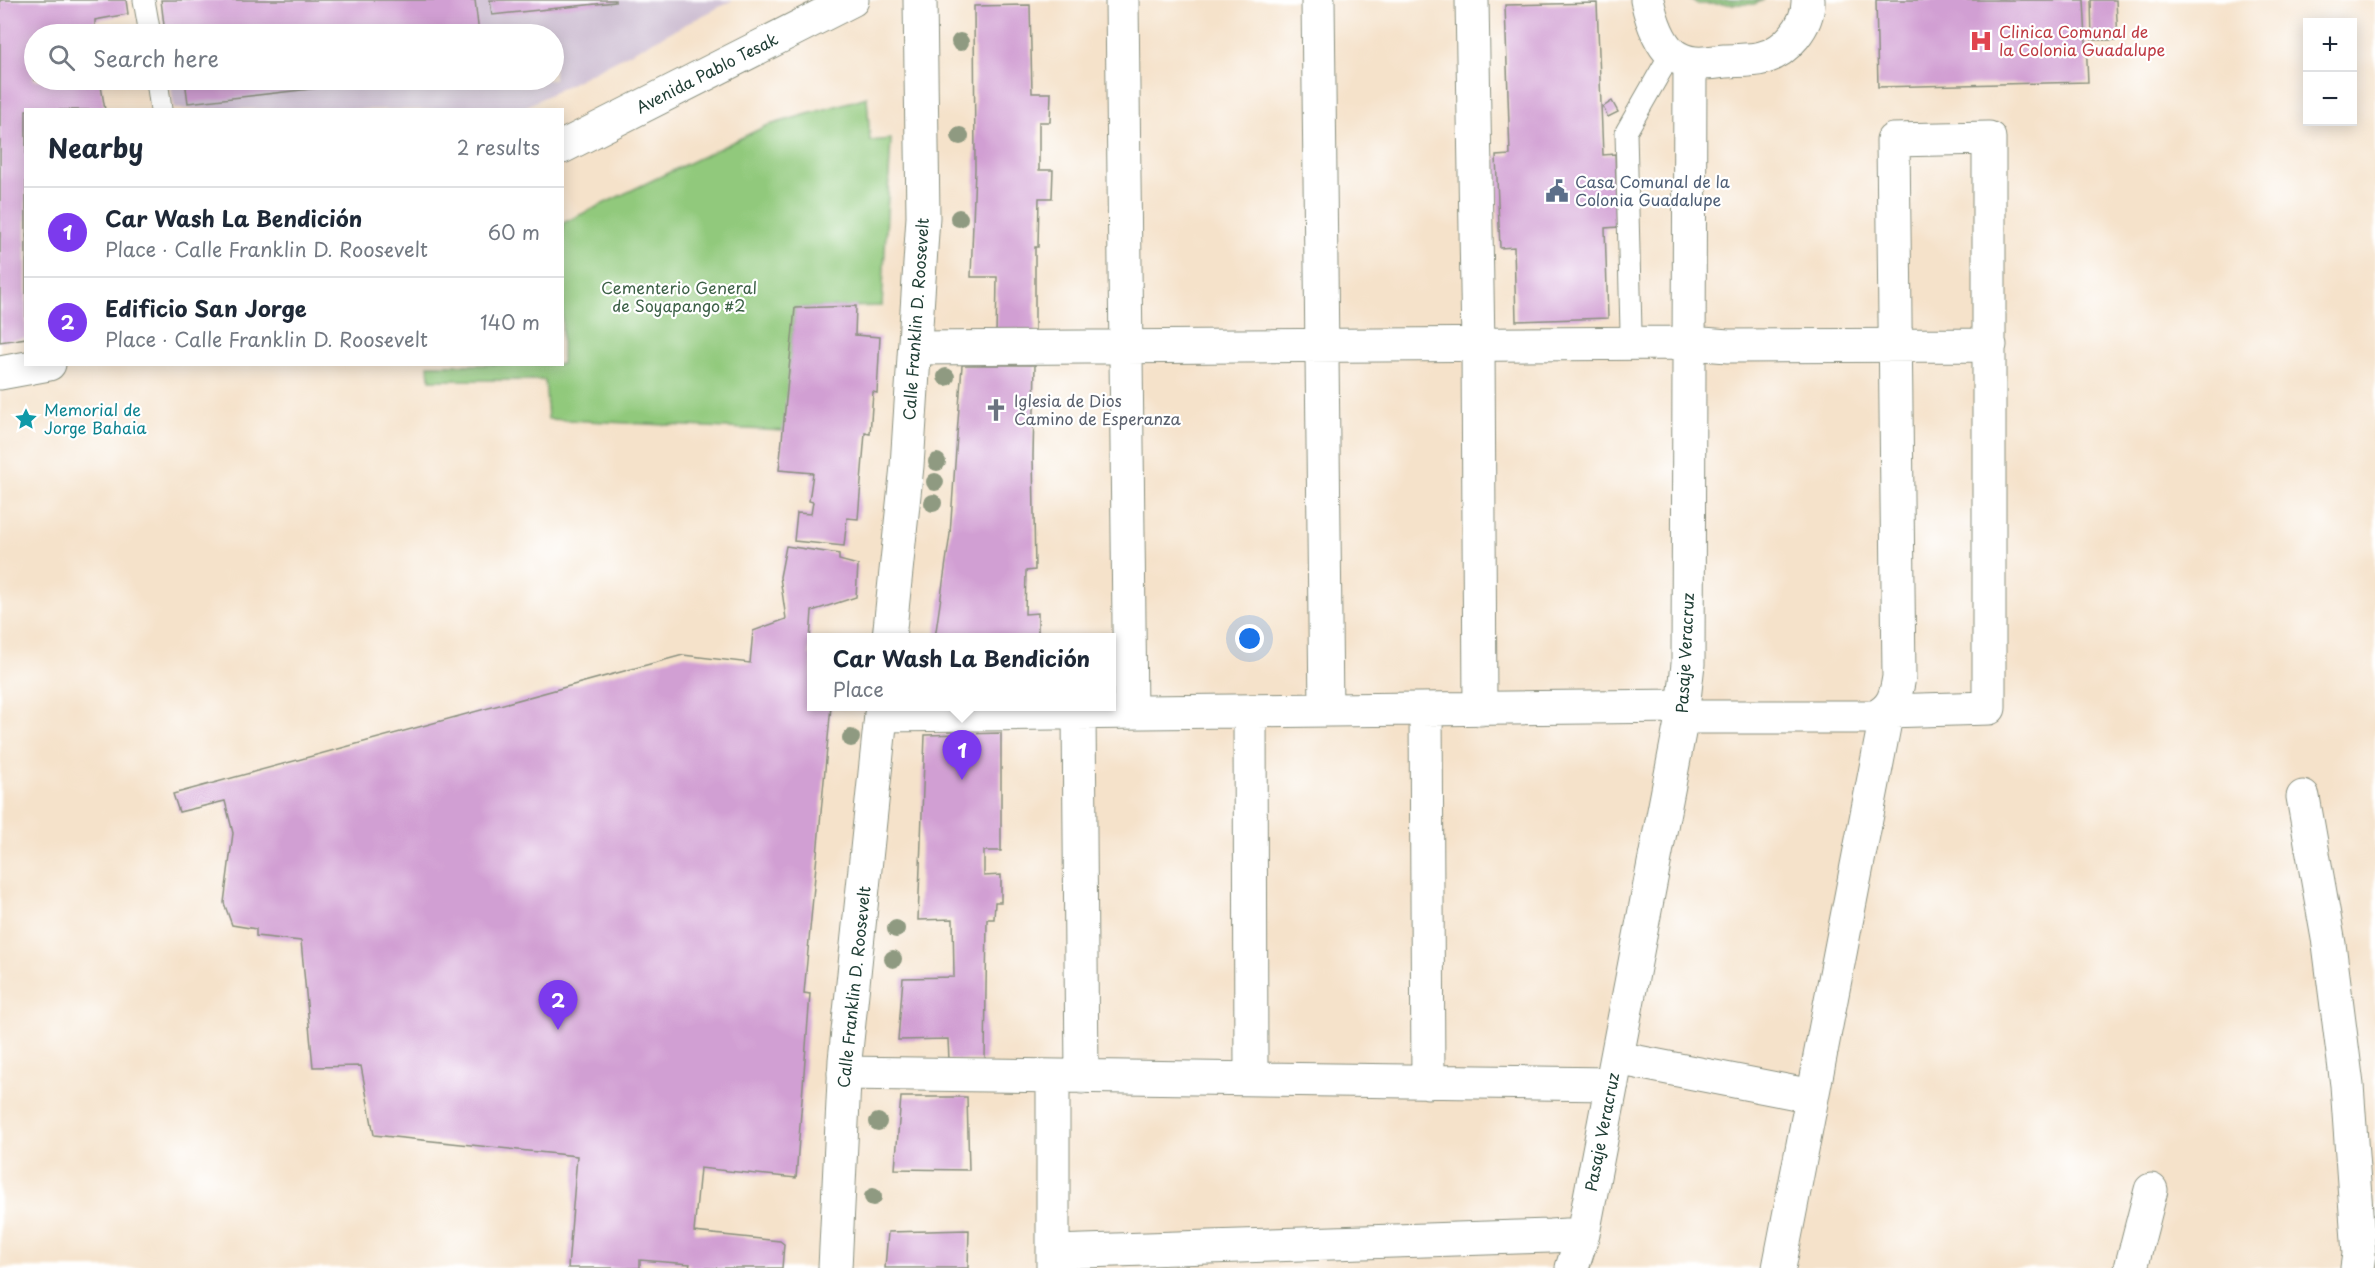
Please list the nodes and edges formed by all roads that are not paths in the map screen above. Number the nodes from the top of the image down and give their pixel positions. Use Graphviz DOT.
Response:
graph roads {
  1 [pos="144,0"];
  2 [pos="852,0"];
  3 [pos="920,0"];
  4 [pos="1122,0"];
  5 [pos="1318,0"];
  6 [pos="1472,0"];
  7 [pos="1647,0"];
  8 [pos="1808,0"];
  9 [pos="148,24"];
  10 [pos="1680,58"];
  11 [pos="158,90"];
  12 [pos="161,108"];
  13 [pos="564,146"];
  14 [pos="1631,331"];
  15 [pos="1690,343"];
  16 [pos="1322,345"];
  17 [pos="1478,345"];
  18 [pos="1990,345"];
  19 [pos="1126,346"];
  20 [pos="1895,346"];
  21 [pos="915,348"];
  22 [pos="38,366"];
  23 [pos="0,373"];
  24 [pos="889,633"];
  25 [pos="1426,709"];
  26 [pos="1480,709"];
  27 [pos="1326,710"];
  28 [pos="882,711"];
  29 [pos="1250,711"];
  30 [pos="1887,711"];
  31 [pos="1130,712"];
  32 [pos="1683,712"];
  33 [pos="1079,713"];
  34 [pos="2303,798"];
  35 [pos="1614,1071"];
  36 [pos="844,1073"];
  37 [pos="1068,1076"];
  38 [pos="1251,1079"];
  39 [pos="1428,1082"];
  40 [pos="1812,1096"];
  41 [pos="2151,1190"];
  42 [pos="1583,1234"];
  43 [pos="1053,1260"];
  44 [pos="835,1268"];
  45 [pos="1572,1268"];
  46 [pos="1779,1268"];
  47 [pos="2131,1268"];
  48 [pos="2357,1268"];
  1 -- 9 [label="lane"];
  2 -- 13 [label="street, Avenida Pablo Tesak"];
  3 -- 21 [label="street, Calle Franklin D. Roosevelt"];
  4 -- 19 [label="street"];
  5 -- 16 [label="street"];
  6 -- 17 [label="street"];
  7 -- 10 [label="street"];
  8 -- 10 [label="street"];
  10 -- 14 [label="lane"];
  10 -- 15 [label="street, Pasaje Veracruz"];
  11 -- 12 [label="lane"];
  15 -- 17 [label="street"];
  15 -- 20 [label="street"];
  15 -- 32 [label="street, Pasaje Veracruz"];
  16 -- 17 [label="street"];
  16 -- 19 [label="street"];
  16 -- 27 [label="street"];
  17 -- 26 [label="street"];
  18 -- 20 [label="street"];
  18 -- 20 [label="street"];
  18 -- 30 [label="street"];
  19 -- 21 [label="street"];
  19 -- 31 [label="street"];
  20 -- 30 [label="street"];
  21 -- 24 [label="street, Calle Franklin D. Roosevelt"];
  22 -- 23 [label="street"];
  25 -- 26 [label="street"];
  25 -- 27 [label="street"];
  25 -- 39 [label="street"];
  26 -- 32 [label="street"];
  27 -- 29 [label="street"];
  28 -- 33 [label="street"];
  28 -- 36 [label="street, Calle Franklin D. Roosevelt"];
  29 -- 31 [label="street"];
  29 -- 38 [label="street"];
  30 -- 32 [label="street"];
  30 -- 40 [label="street"];
  31 -- 33 [label="street"];
  32 -- 35 [label="street, Pasaje Veracruz"];
  33 -- 37 [label="street"];
  34 -- 48 [label="street"];
  35 -- 39 [label="street"];
  35 -- 40 [label="street"];
  35 -- 42 [label="street, Pasaje Veracruz"];
  36 -- 37 [label="street"];
  36 -- 44 [label="street, Calle Franklin D. Roosevelt"];
  37 -- 38 [label="street"];
  37 -- 43 [label="street"];
  38 -- 39 [label="street"];
  40 -- 46 [label="street"];
  41 -- 47 [label="street"];
  42 -- 43 [label="street"];
  42 -- 45 [label="street, Pasaje Veracruz"];
}
